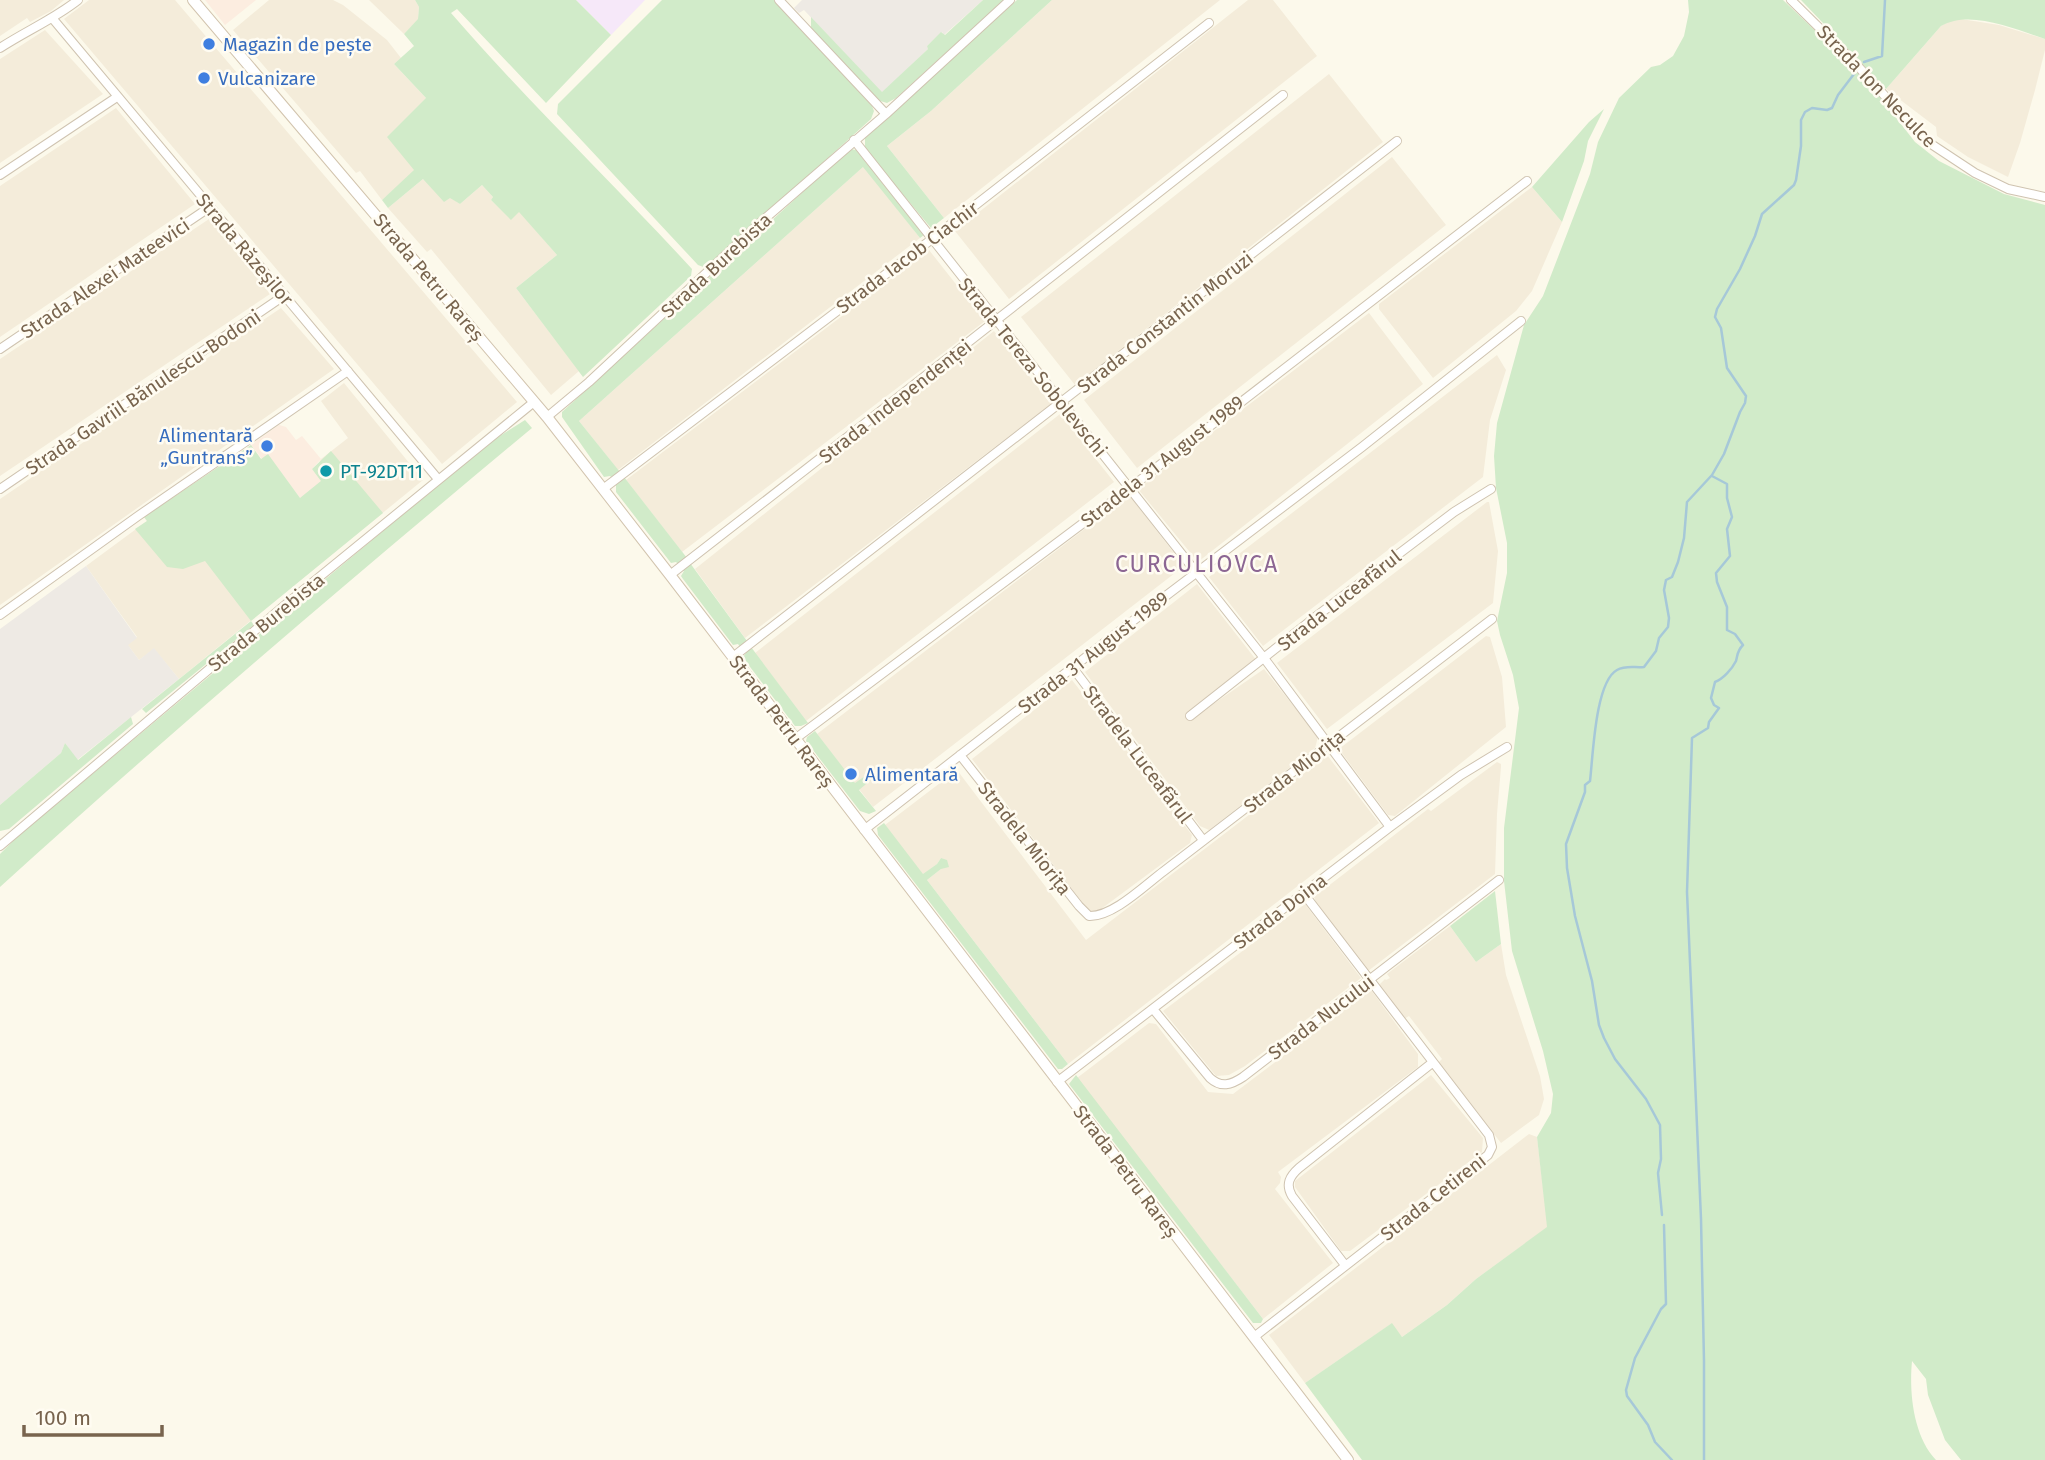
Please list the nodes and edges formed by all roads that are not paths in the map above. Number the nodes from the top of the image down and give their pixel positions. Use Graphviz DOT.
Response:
graph roads {
  1 [pos="78,0"];
  2 [pos="193,0"];
  3 [pos="779,0"];
  4 [pos="1010,0"];
  5 [pos="1791,0"];
  6 [pos="53,19"];
  7 [pos="1209,23"];
  8 [pos="0,48"];
  9 [pos="1283,95"];
  10 [pos="117,97"];
  11 [pos="886,114"];
  12 [pos="854,141"];
  13 [pos="1397,141"];
  14 [pos="0,175"];
  15 [pos="1527,181"];
  16 [pos="2045,197"];
  17 [pos="210,207"];
  18 [pos="932,239"];
  19 [pos="285,295"];
  20 [pos="996,321"];
  21 [pos="1521,321"];
  22 [pos="0,349"];
  23 [pos="348,371"];
  24 [pos="534,402"];
  25 [pos="1061,403"];
  26 [pos="547,417"];
  27 [pos="438,479"];
  28 [pos="1130,488"];
  29 [pos="0,489"];
  30 [pos="603,489"];
  31 [pos="1491,489"];
  32 [pos="1196,573"];
  33 [pos="670,575"];
  34 [pos="0,615"];
  35 [pos="1492,619"];
  36 [pos="733,657"];
  37 [pos="1264,658"];
  38 [pos="1073,668"];
  39 [pos="1190,716"];
  40 [pos="795,739"];
  41 [pos="1329,744"];
  42 [pos="1507,747"];
  43 [pos="960,755"];
  44 [pos="1390,827"];
  45 [pos="864,830"];
  46 [pos="1203,840"];
  47 [pos="0,846"];
  48 [pos="1499,880"];
  49 [pos="1304,894"];
  50 [pos="1092,916"];
  51 [pos="1369,980"];
  52 [pos="1153,1009"];
  53 [pos="1432,1063"];
  54 [pos="1057,1082"];
  55 [pos="1345,1265"];
  56 [pos="1254,1337"];
  57 [pos="1348,1460"];
  1 -- 6 [label="street"];
  2 -- 24 [label="main road, Strada Petru Rareș"];
  3 -- 11 [label="street"];
  4 -- 11 [label="street, Strada Burebista"];
  5 -- 16 [label="street, Strada Ion Neculce"];
  6 -- 8 [label="street"];
  6 -- 10 [label="street, Strada Răzeşilor"];
  7 -- 18 [label="street, Strada Iacob Ciachir"];
  9 -- 20 [label="street, Strada Independenței"];
  10 -- 14 [label="street"];
  10 -- 17 [label="street, Strada Răzeşilor"];
  11 -- 12 [label="street, Strada Burebista"];
  12 -- 18 [label="street, Strada Tereza Sobolevschi"];
  12 -- 26 [label="street, Strada Burebista"];
  13 -- 25 [label="street, Strada Constantin Moruzi"];
  15 -- 28 [label="street, Stradela 31 August 1989"];
  17 -- 19 [label="street, Strada Răzeşilor"];
  17 -- 22 [label="street, Strada Alexei Mateevici"];
  18 -- 20 [label="street, Strada Tereza Sobolevschi"];
  18 -- 30 [label="street, Strada Iacob Ciachir"];
  19 -- 23 [label="street, Strada Răzeşilor"];
  19 -- 29 [label="street, Strada Gavriil Bănulescu-Bodoni"];
  20 -- 25 [label="street, Strada Tereza Sobolevschi"];
  20 -- 33 [label="street, Strada Independenței"];
  21 -- 32 [label="street, Strada 31 August 1989"];
  23 -- 27 [label="street, Strada Răzeşilor"];
  23 -- 34 [label="street"];
  24 -- 26 [label="main road, Strada Petru Rareș"];
  24 -- 27 [label="street, Strada Burebista"];
  25 -- 28 [label="street, Strada Tereza Sobolevschi"];
  25 -- 36 [label="street, Strada Constantin Moruzi"];
  26 -- 30 [label="main road, Strada Petru Rareș"];
  27 -- 47 [label="street, Strada Burebista"];
  28 -- 32 [label="street, Strada Tereza Sobolevschi"];
  28 -- 40 [label="street, Stradela 31 August 1989"];
  30 -- 33 [label="main road, Strada Petru Rareș"];
  31 -- 37 [label="street, Strada Luceafărul"];
  32 -- 37 [label="street, Strada Tereza Sobolevschi"];
  32 -- 38 [label="street, Strada 31 August 1989"];
  33 -- 36 [label="main road, Strada Petru Rareș"];
  35 -- 41 [label="street, Strada Miorița"];
  36 -- 40 [label="main road, Strada Petru Rareș"];
  37 -- 39 [label="street, Strada Luceafărul"];
  37 -- 41 [label="street, Strada Tereza Sobolevschi"];
  38 -- 43 [label="street, Strada 31 August 1989"];
  38 -- 46 [label="street, Stradela Luceafărul"];
  40 -- 45 [label="main road, Strada Petru Rareș"];
  41 -- 44 [label="street, Strada Tereza Sobolevschi"];
  41 -- 46 [label="street, Strada Miorița"];
  42 -- 44 [label="street, Strada Doina"];
  43 -- 45 [label="street, Strada 31 August 1989"];
  43 -- 50 [label="street, Stradela Miorița"];
  44 -- 49 [label="street, Strada Doina"];
  45 -- 54 [label="main road, Strada Petru Rareș"];
  46 -- 50 [label="street, Strada Miorița"];
  48 -- 51 [label="street, Strada Nucului"];
  49 -- 51 [label="street, Strada Cetireni"];
  49 -- 52 [label="street, Strada Doina"];
  51 -- 52 [label="street, Strada Nucului"];
  51 -- 53 [label="street, Strada Cetireni"];
  52 -- 54 [label="street, Strada Doina"];
  53 -- 55 [label="street"];
  53 -- 55 [label="street, Strada Cetireni"];
  54 -- 56 [label="main road, Strada Petru Rareș"];
  55 -- 56 [label="street, Strada Cetireni"];
  56 -- 57 [label="main road, Strada Petru Rareș"];
}
